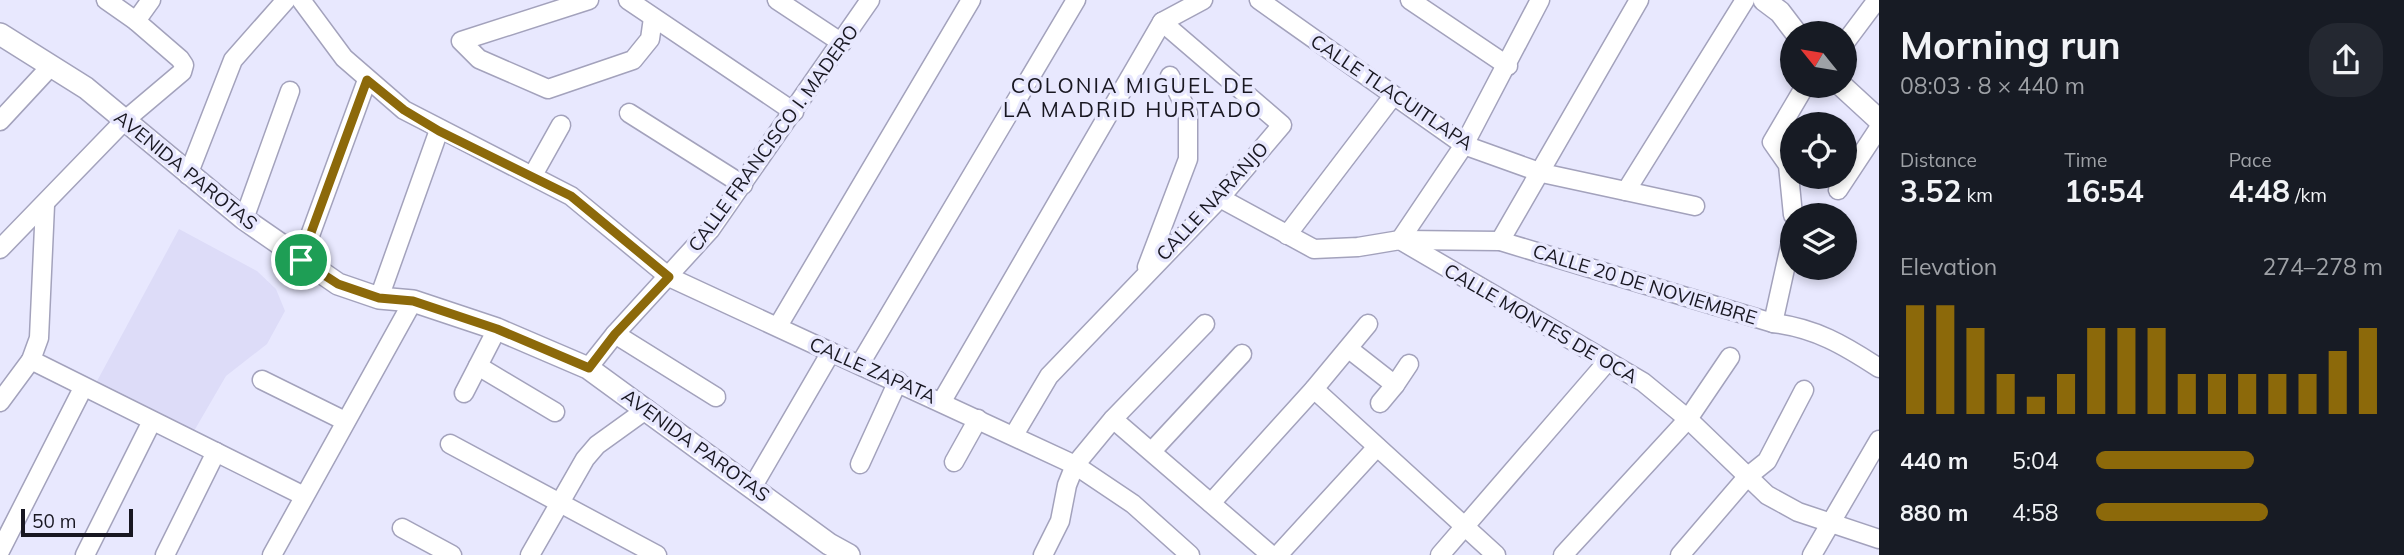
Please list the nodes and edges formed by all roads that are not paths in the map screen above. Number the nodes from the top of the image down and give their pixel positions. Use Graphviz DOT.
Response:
graph roads {
  1 [pos="106,0"];
  2 [pos="151,0"];
  3 [pos="286,0"];
  4 [pos="301,0"];
  5 [pos="589,0"];
  6 [pos="628,0"];
  7 [pos="776,0"];
  8 [pos="870,0"];
  9 [pos="971,0"];
  10 [pos="1076,0"];
  11 [pos="1203,0"];
  12 [pos="1259,0"];
  13 [pos="1409,0"];
  14 [pos="1540,0"];
  15 [pos="1745,0"];
  16 [pos="1764,0"];
  17 [pos="1876,0"];
  18 [pos="1634,2"];
  19 [pos="653,18"];
  20 [pos="136,21"];
  21 [pos="1787,21"];
  22 [pos="1162,22"];
  23 [pos="1872,24"];
  24 [pos="0,34"];
  25 [pos="1857,35"];
  26 [pos="842,43"];
  27 [pos="51,66"];
  28 [pos="1508,66"];
  29 [pos="1170,76"];
  30 [pos="367,80"];
  31 [pos="290,91"];
  32 [pos="1393,96"];
  33 [pos="1798,98"];
  34 [pos="1855,98"];
  35 [pos="794,112"];
  36 [pos="629,113"];
  37 [pos="0,121"];
  38 [pos="124,121"];
  39 [pos="1879,121"];
  40 [pos="561,125"];
  41 [pos="1879,128"];
  42 [pos="439,131"];
  43 [pos="1464,145"];
  44 [pos="1542,173"];
  45 [pos="188,175"];
  46 [pos="533,175"];
  47 [pos="743,185"];
  48 [pos="1838,190"];
  49 [pos="1626,191"];
  50 [pos="1220,198"];
  51 [pos="1792,203"];
  52 [pos="46,205"];
  53 [pos="1695,206"];
  54 [pos="244,219"];
  55 [pos="1287,235"];
  56 [pos="1399,240"];
  57 [pos="1500,241"];
  58 [pos="0,249"];
  59 [pos="301,260"];
  60 [pos="1144,274"];
  61 [pos="669,277"];
  62 [pos="1782,280"];
  63 [pos="379,298"];
  64 [pos="413,301"];
  65 [pos="1773,323"];
  66 [pos="1205,324"];
  67 [pos="1368,324"];
  68 [pos="778,326"];
  69 [pos="497,329"];
  70 [pos="615,334"];
  71 [pos="1349,349"];
  72 [pos="831,352"];
  73 [pos="1242,355"];
  74 [pos="1730,357"];
  75 [pos="31,360"];
  76 [pos="1607,362"];
  77 [pos="860,364"];
  78 [pos="1409,364"];
  79 [pos="478,366"];
  80 [pos="589,368"];
  81 [pos="1879,368"];
  82 [pos="262,380"];
  83 [pos="898,381"];
  84 [pos="1395,385"];
  85 [pos="83,387"];
  86 [pos="1314,389"];
  87 [pos="1804,390"];
  88 [pos="464,393"];
  89 [pos="716,397"];
  90 [pos="942,401"];
  91 [pos="0,402"];
  92 [pos="1380,403"];
  93 [pos="646,409"];
  94 [pos="555,412"];
  95 [pos="978,419"];
  96 [pos="1114,419"];
  97 [pos="1688,419"];
  98 [pos="152,421"];
  99 [pos="345,421"];
  100 [pos="1014,435"];
  101 [pos="1879,440"];
  102 [pos="450,444"];
  103 [pos="1377,447"];
  104 [pos="1152,451"];
  105 [pos="216,452"];
  106 [pos="954,462"];
  107 [pos="860,464"];
  108 [pos="1075,466"];
  109 [pos="1748,477"];
  110 [pos="753,486"];
  111 [pos="304,496"];
  112 [pos="558,503"];
  113 [pos="1211,503"];
  114 [pos="1833,522"];
  115 [pos="1465,526"];
  116 [pos="401,528"];
  117 [pos="1879,539"];
  118 [pos="0,551"];
  119 [pos="85,555"];
  120 [pos="164,555"];
  121 [pos="272,555"];
  122 [pos="452,555"];
  123 [pos="530,555"];
  124 [pos="657,555"];
  125 [pos="849,555"];
  126 [pos="1043,555"];
  127 [pos="1190,555"];
  128 [pos="1271,555"];
  129 [pos="1278,555"];
  130 [pos="1440,555"];
  131 [pos="1496,555"];
  132 [pos="1563,555"];
  133 [pos="1680,555"];
  134 [pos="1812,555"];
  1 -- 20 [label="street"];
  2 -- 20 [label="street"];
  3 -- 45 [label="street"];
  4 -- 30 [label="street, CALLE ZAPATA"];
  5 -- 19 [label="street"];
  6 -- 19 [label="street"];
  7 -- 26 [label="street"];
  8 -- 26 [label="street, CALLE FRANCISCO I. MADERO"];
  9 -- 68 [label="street"];
  10 -- 77 [label="street"];
  11 -- 22 [label="street"];
  12 -- 32 [label="street, CALLE TLACUITLAPA"];
  13 -- 28 [label="street"];
  14 -- 28 [label="street"];
  15 -- 49 [label="street"];
  16 -- 21 [label="street"];
  17 -- 23 [label="street"];
  18 -- 44 [label="street"];
  19 -- 35 [label="street"];
  20 -- 38 [label="street"];
  22 -- 50 [label="street, CALLE NARANJO"];
  22 -- 90 [label="street"];
  23 -- 25 [label="street"];
  24 -- 27 [label="street, AVENIDA PAROTAS"];
  26 -- 35 [label="street, CALLE FRANCISCO I. MADERO"];
  27 -- 37 [label="street"];
  27 -- 38 [label="street, AVENIDA PAROTAS"];
  28 -- 43 [label="street"];
  29 -- 60 [label="street"];
  30 -- 42 [label="street, CALLE ZAPATA"];
  30 -- 59 [label="street"];
  31 -- 54 [label="street"];
  32 -- 43 [label="street, CALLE TLACUITLAPA"];
  32 -- 55 [label="street"];
  33 -- 51 [label="street"];
  34 -- 39 [label="street"];
  35 -- 47 [label="street, CALLE FRANCISCO I. MADERO"];
  36 -- 47 [label="street"];
  38 -- 45 [label="street, AVENIDA PAROTAS"];
  38 -- 52 [label="street"];
  40 -- 46 [label="street"];
  41 -- 48 [label="street"];
  42 -- 46 [label="street, CALLE ZAPATA"];
  42 -- 63 [label="street"];
  43 -- 44 [label="street, CALLE TLACUITLAPA"];
  43 -- 56 [label="street"];
  44 -- 49 [label="street, CALLE TLACUITLAPA"];
  44 -- 57 [label="street"];
  45 -- 54 [label="street, AVENIDA PAROTAS"];
  46 -- 61 [label="street, CALLE ZAPATA"];
  47 -- 61 [label="street, CALLE FRANCISCO I. MADERO"];
  49 -- 53 [label="street, CALLE TLACUITLAPA"];
  50 -- 55 [label="street"];
  50 -- 60 [label="street, CALLE NARANJO"];
  52 -- 58 [label="street"];
  52 -- 75 [label="street"];
  54 -- 59 [label="street, AVENIDA PAROTAS"];
  55 -- 56 [label="street"];
  56 -- 57 [label="street, CALLE 20 DE NOVIEMBRE"];
  56 -- 76 [label="street, CALLE MONTES DE OCA"];
  57 -- 65 [label="street, CALLE 20 DE NOVIEMBRE"];
  59 -- 63 [label="street, AVENIDA PAROTAS"];
  60 -- 100 [label="street, CALLE NARANJO"];
  61 -- 68 [label="street, CALLE ZAPATA"];
  61 -- 70 [label="street, CALLE FRANCISCO I. MADERO"];
  62 -- 65 [label="street"];
  63 -- 64 [label="street, AVENIDA PAROTAS"];
  64 -- 69 [label="street, AVENIDA PAROTAS"];
  64 -- 99 [label="street"];
  65 -- 81 [label="street, CALLE 20 DE NOVIEMBRE"];
  66 -- 96 [label="street"];
  67 -- 71 [label="street"];
  68 -- 72 [label="street, CALLE ZAPATA"];
  69 -- 79 [label="street"];
  69 -- 80 [label="street, AVENIDA PAROTAS"];
  70 -- 80 [label="street, CALLE FRANCISCO I. MADERO"];
  70 -- 89 [label="street"];
  71 -- 84 [label="street"];
  71 -- 86 [label="street"];
  72 -- 77 [label="street, CALLE ZAPATA"];
  72 -- 110 [label="street"];
  73 -- 104 [label="street"];
  74 -- 97 [label="street"];
  75 -- 85 [label="street"];
  75 -- 91 [label="street"];
  76 -- 97 [label="street, CALLE MONTES DE OCA"];
  76 -- 115 [label="street"];
  77 -- 83 [label="street, CALLE ZAPATA"];
  78 -- 84 [label="street"];
  79 -- 88 [label="street"];
  79 -- 94 [label="street"];
  80 -- 93 [label="street, AVENIDA PAROTAS"];
  82 -- 99 [label="street"];
  83 -- 90 [label="street, CALLE ZAPATA"];
  83 -- 107 [label="street"];
  84 -- 92 [label="street"];
  85 -- 98 [label="street"];
  85 -- 118 [label="street"];
  86 -- 103 [label="street"];
  86 -- 113 [label="street"];
  87 -- 109 [label="street"];
  90 -- 95 [label="street, CALLE ZAPATA"];
  93 -- 110 [label="street, AVENIDA PAROTAS"];
  93 -- 112 [label="street"];
  95 -- 100 [label="street, CALLE ZAPATA"];
  95 -- 106 [label="street"];
  96 -- 104 [label="street"];
  96 -- 108 [label="street"];
  97 -- 109 [label="street, CALLE MONTES DE OCA"];
  97 -- 132 [label="street"];
  98 -- 105 [label="street"];
  98 -- 119 [label="street"];
  99 -- 111 [label="street"];
  100 -- 108 [label="street, CALLE ZAPATA"];
  101 -- 114 [label="street"];
  102 -- 112 [label="street"];
  103 -- 115 [label="street"];
  103 -- 129 [label="street"];
  104 -- 113 [label="street"];
  105 -- 111 [label="street"];
  105 -- 120 [label="street"];
  108 -- 126 [label="street"];
  108 -- 127 [label="street, CALLE ZAPATA"];
  109 -- 114 [label="street, CALLE MONTES DE OCA"];
  109 -- 133 [label="street"];
  110 -- 125 [label="street, AVENIDA PAROTAS"];
  111 -- 121 [label="street"];
  112 -- 123 [label="street"];
  112 -- 124 [label="street"];
  113 -- 128 [label="street"];
  114 -- 117 [label="street, CALLE MONTES DE OCA"];
  114 -- 134 [label="street"];
  115 -- 130 [label="street"];
  115 -- 131 [label="street"];
  116 -- 122 [label="street"];
}
